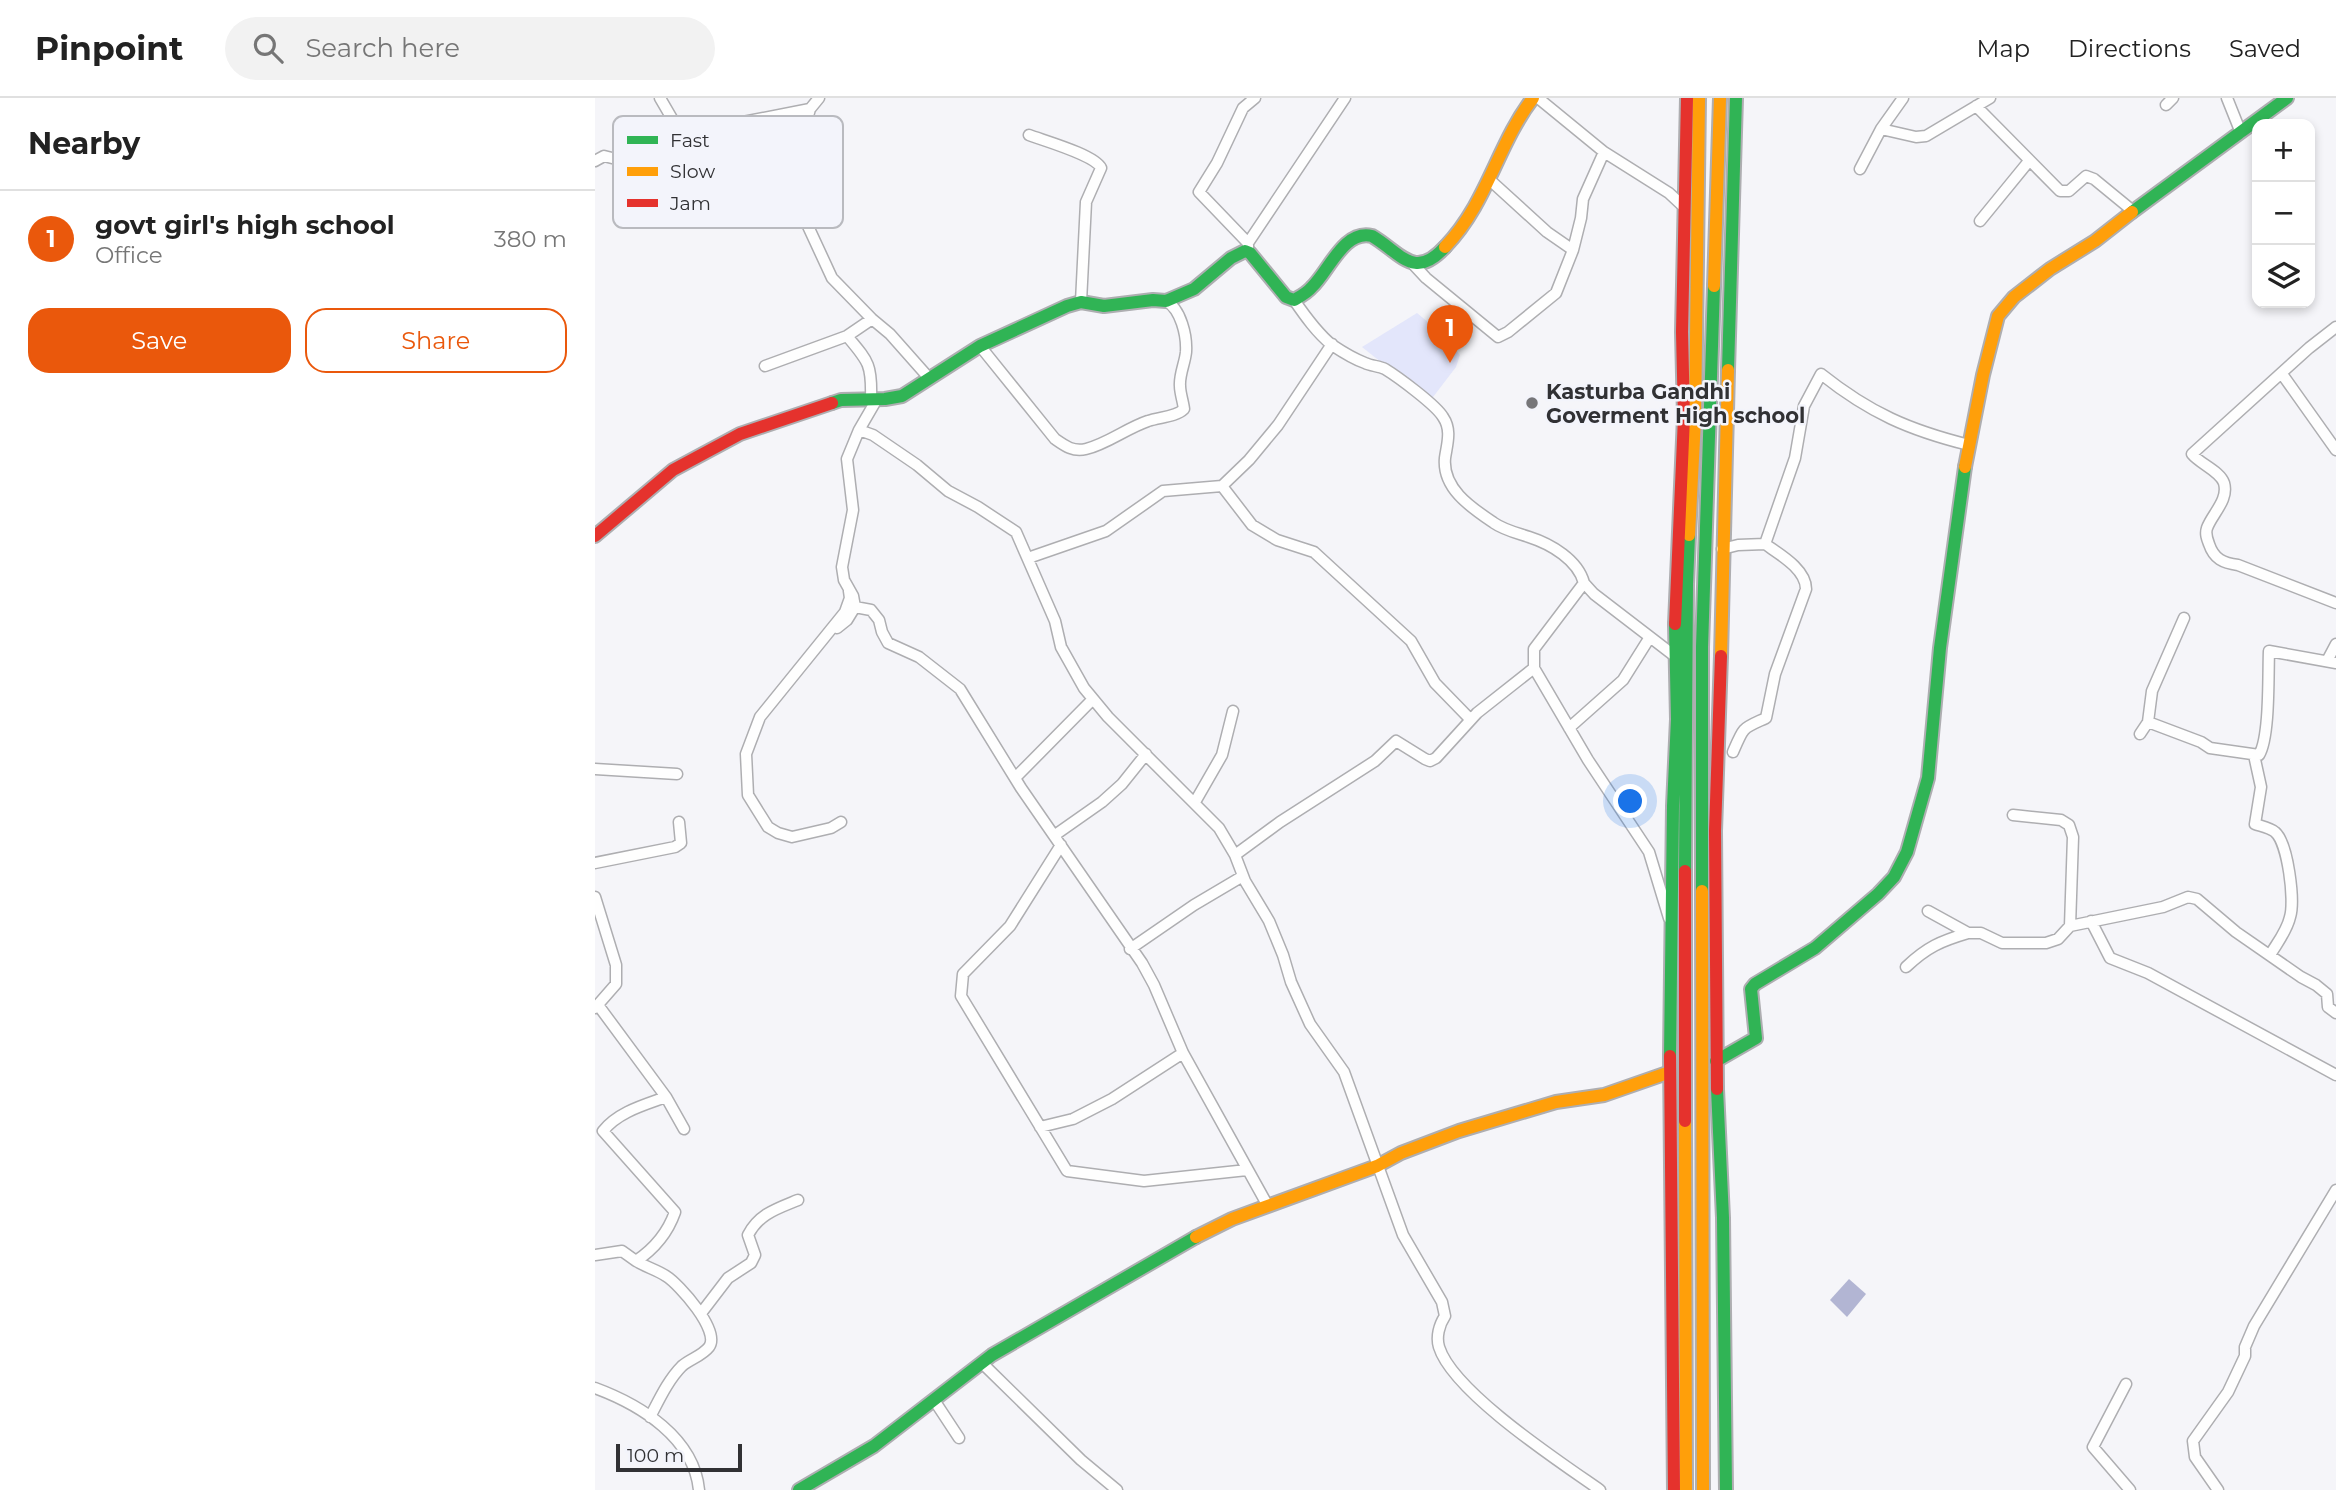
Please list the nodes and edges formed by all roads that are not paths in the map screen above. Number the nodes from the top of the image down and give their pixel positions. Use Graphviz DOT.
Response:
graph roads {
  1 [pos="660,98"];
  2 [pos="819,98"];
  3 [pos="1255,98"];
  4 [pos="1345,98"];
  5 [pos="1533,98"];
  6 [pos="1687,98"];
  7 [pos="1699,98"];
  8 [pos="1720,98"];
  9 [pos="1736,98"];
  10 [pos="1903,98"];
  11 [pos="1990,98"];
  12 [pos="2227,98"];
  13 [pos="2287,98"];
  14 [pos="1976,106"];
  15 [pos="810,109"];
  16 [pos="670,116"];
  17 [pos="774,116"];
  18 [pos="808,116"];
  19 [pos="1881,129"];
  20 [pos="2241,133"];
  21 [pos="1029,135"];
  22 [pos="1604,152"];
  23 [pos="613,158"];
  24 [pos="2029,160"];
  25 [pos="595,161"];
  26 [pos="1860,169"];
  27 [pos="1490,181"];
  28 [pos="1684,207"];
  29 [pos="2133,211"];
  30 [pos="1980,222"];
  31 [pos="809,228"];
  32 [pos="1248,247"];
  33 [pos="1573,250"];
  34 [pos="1413,264"];
  35 [pos="1294,300"];
  36 [pos="1166,301"];
  37 [pos="1081,302"];
  38 [pos="872,319"];
  39 [pos="2336,327"];
  40 [pos="847,335"];
  41 [pos="1332,344"];
  42 [pos="979,346"];
  43 [pos="765,366"];
  44 [pos="2282,374"];
  45 [pos="929,378"];
  46 [pos="874,399"];
  47 [pos="859,430"];
  48 [pos="1969,445"];
  49 [pos="2336,450"];
  50 [pos="1222,485"];
  51 [pos="595,536"];
  52 [pos="1765,544"];
  53 [pos="1722,549"];
  54 [pos="1028,558"];
  55 [pos="1584,583"];
  56 [pos="849,591"];
  57 [pos="2336,603"];
  58 [pos="855,607"];
  59 [pos="2183,618"];
  60 [pos="829,633"];
  61 [pos="1650,637"];
  62 [pos="2336,645"];
  63 [pos="1676,656"];
  64 [pos="2332,662"];
  65 [pos="1534,668"];
  66 [pos="1093,699"];
  67 [pos="1233,711"];
  68 [pos="1470,719"];
  69 [pos="2148,722"];
  70 [pos="1569,728"];
  71 [pos="2140,734"];
  72 [pos="1733,752"];
  73 [pos="1146,754"];
  74 [pos="2254,755"];
  75 [pos="595,769"];
  76 [pos="677,774"];
  77 [pos="1015,778"];
  78 [pos="1195,802"];
  79 [pos="2013,816"];
  80 [pos="679,822"];
  81 [pos="841,822"];
  82 [pos="1058,840"];
  83 [pos="1235,855"];
  84 [pos="595,863"];
  85 [pos="1243,876"];
  86 [pos="595,897"];
  87 [pos="1928,911"];
  88 [pos="2091,921"];
  89 [pos="1671,925"];
  90 [pos="2070,926"];
  91 [pos="1968,933"];
  92 [pos="1130,949"];
  93 [pos="2270,955"];
  94 [pos="1906,967"];
  95 [pos="597,1007"];
  96 [pos="2336,1013"];
  97 [pos="1183,1053"];
  98 [pos="1716,1061"];
  99 [pos="1669,1072"];
  100 [pos="2336,1075"];
  101 [pos="666,1097"];
  102 [pos="1040,1127"];
  103 [pos="684,1129"];
  104 [pos="1377,1166"];
  105 [pos="1247,1170"];
  106 [pos="2336,1190"];
  107 [pos="798,1200"];
  108 [pos="1268,1206"];
  109 [pos="595,1255"];
  110 [pos="636,1261"];
  111 [pos="702,1312"];
  112 [pos="982,1363"];
  113 [pos="2126,1384"];
  114 [pos="595,1388"];
  115 [pos="934,1400"];
  116 [pos="650,1417"];
  117 [pos="959,1438"];
  118 [pos="1674,1484"];
  119 [pos="699,1490"];
  120 [pos="799,1490"];
  121 [pos="1117,1490"];
  122 [pos="1600,1490"];
  123 [pos="1665,1490"];
  124 [pos="1686,1490"];
  125 [pos="1703,1490"];
  126 [pos="1726,1490"];
  127 [pos="2130,1490"];
  128 [pos="2218,1490"];
  1 -- 16 [label="street"];
  2 -- 15 [label="street"];
  3 -- 32 [label="street"];
  4 -- 32 [label="street"];
  5 -- 22 [label="street"];
  5 -- 27 [label="main road"];
  6 -- 28 [label="main road"];
  7 -- 124 [label="main road"];
  8 -- 125 [label="main road"];
  9 -- 53 [label="main road"];
  10 -- 19 [label="street"];
  11 -- 14 [label="street"];
  12 -- 20 [label="street"];
  13 -- 20 [label="main road"];
  14 -- 19 [label="street"];
  14 -- 24 [label="street"];
  15 -- 17 [label="street"];
  15 -- 18 [label="street"];
  19 -- 26 [label="street"];
  20 -- 29 [label="main road"];
  21 -- 37 [label="street"];
  22 -- 28 [label="street"];
  22 -- 33 [label="street"];
  23 -- 25 [label="street"];
  24 -- 29 [label="street"];
  24 -- 30 [label="street"];
  27 -- 33 [label="street"];
  27 -- 34 [label="main road"];
  28 -- 63 [label="main road"];
  29 -- 48 [label="main road"];
  31 -- 38 [label="street"];
  32 -- 35 [label="main road"];
  32 -- 36 [label="main road"];
  33 -- 34 [label="street"];
  34 -- 35 [label="main road"];
  35 -- 41 [label="street"];
  36 -- 37 [label="main road"];
  36 -- 42 [label="street"];
  37 -- 42 [label="main road"];
  38 -- 40 [label="street"];
  38 -- 45 [label="street"];
  39 -- 44 [label="street"];
  40 -- 43 [label="street"];
  40 -- 46 [label="street"];
  41 -- 50 [label="street"];
  41 -- 55 [label="street"];
  42 -- 45 [label="main road"];
  44 -- 49 [label="street"];
  44 -- 57 [label="street"];
  45 -- 46 [label="main road"];
  46 -- 47 [label="street"];
  46 -- 51 [label="main road"];
  47 -- 54 [label="street"];
  47 -- 56 [label="street"];
  48 -- 52 [label="street"];
  48 -- 98 [label="main road"];
  50 -- 54 [label="street"];
  50 -- 68 [label="street"];
  52 -- 53 [label="street"];
  52 -- 72 [label="street"];
  53 -- 98 [label="main road"];
  54 -- 66 [label="street"];
  55 -- 61 [label="street"];
  55 -- 65 [label="street"];
  56 -- 58 [label="street"];
  56 -- 60 [label="street"];
  58 -- 60 [label="street"];
  58 -- 77 [label="street"];
  59 -- 69 [label="street"];
  60 -- 81 [label="street"];
  61 -- 63 [label="street"];
  61 -- 70 [label="street"];
  62 -- 64 [label="street"];
  63 -- 89 [label="main road"];
  64 -- 74 [label="street"];
  65 -- 68 [label="street"];
  65 -- 70 [label="street"];
  66 -- 73 [label="street"];
  66 -- 77 [label="street"];
  67 -- 78 [label="street"];
  68 -- 83 [label="street"];
  69 -- 71 [label="street"];
  69 -- 74 [label="street"];
  70 -- 89 [label="street"];
  73 -- 78 [label="street"];
  73 -- 82 [label="street"];
  74 -- 93 [label="street"];
  75 -- 76 [label="street"];
  77 -- 82 [label="street"];
  78 -- 83 [label="street"];
  79 -- 90 [label="street"];
  80 -- 84 [label="street"];
  82 -- 92 [label="street"];
  82 -- 102 [label="street"];
  83 -- 85 [label="street"];
  85 -- 92 [label="street"];
  85 -- 104 [label="street"];
  86 -- 95 [label="street"];
  87 -- 91 [label="street"];
  88 -- 90 [label="street"];
  88 -- 93 [label="street"];
  88 -- 100 [label="street"];
  89 -- 99 [label="main road"];
  90 -- 91 [label="street"];
  91 -- 94 [label="street"];
  92 -- 97 [label="street"];
  93 -- 96 [label="street"];
  95 -- 101 [label="street"];
  97 -- 102 [label="street"];
  97 -- 105 [label="street"];
  98 -- 126 [label="main road"];
  99 -- 104 [label="main road"];
  99 -- 118 [label="main road"];
  101 -- 103 [label="street"];
  101 -- 110 [label="street"];
  102 -- 105 [label="street"];
  104 -- 108 [label="main road"];
  104 -- 122 [label="street"];
  105 -- 108 [label="street"];
  106 -- 128 [label="street"];
  107 -- 111 [label="street"];
  108 -- 112 [label="main road"];
  109 -- 110 [label="street"];
  110 -- 111 [label="street"];
  111 -- 116 [label="street"];
  112 -- 115 [label="main road"];
  112 -- 121 [label="street"];
  113 -- 127 [label="street"];
  114 -- 116 [label="street"];
  115 -- 117 [label="street"];
  115 -- 120 [label="main road"];
  116 -- 119 [label="street"];
  118 -- 123 [label="street"];
}
